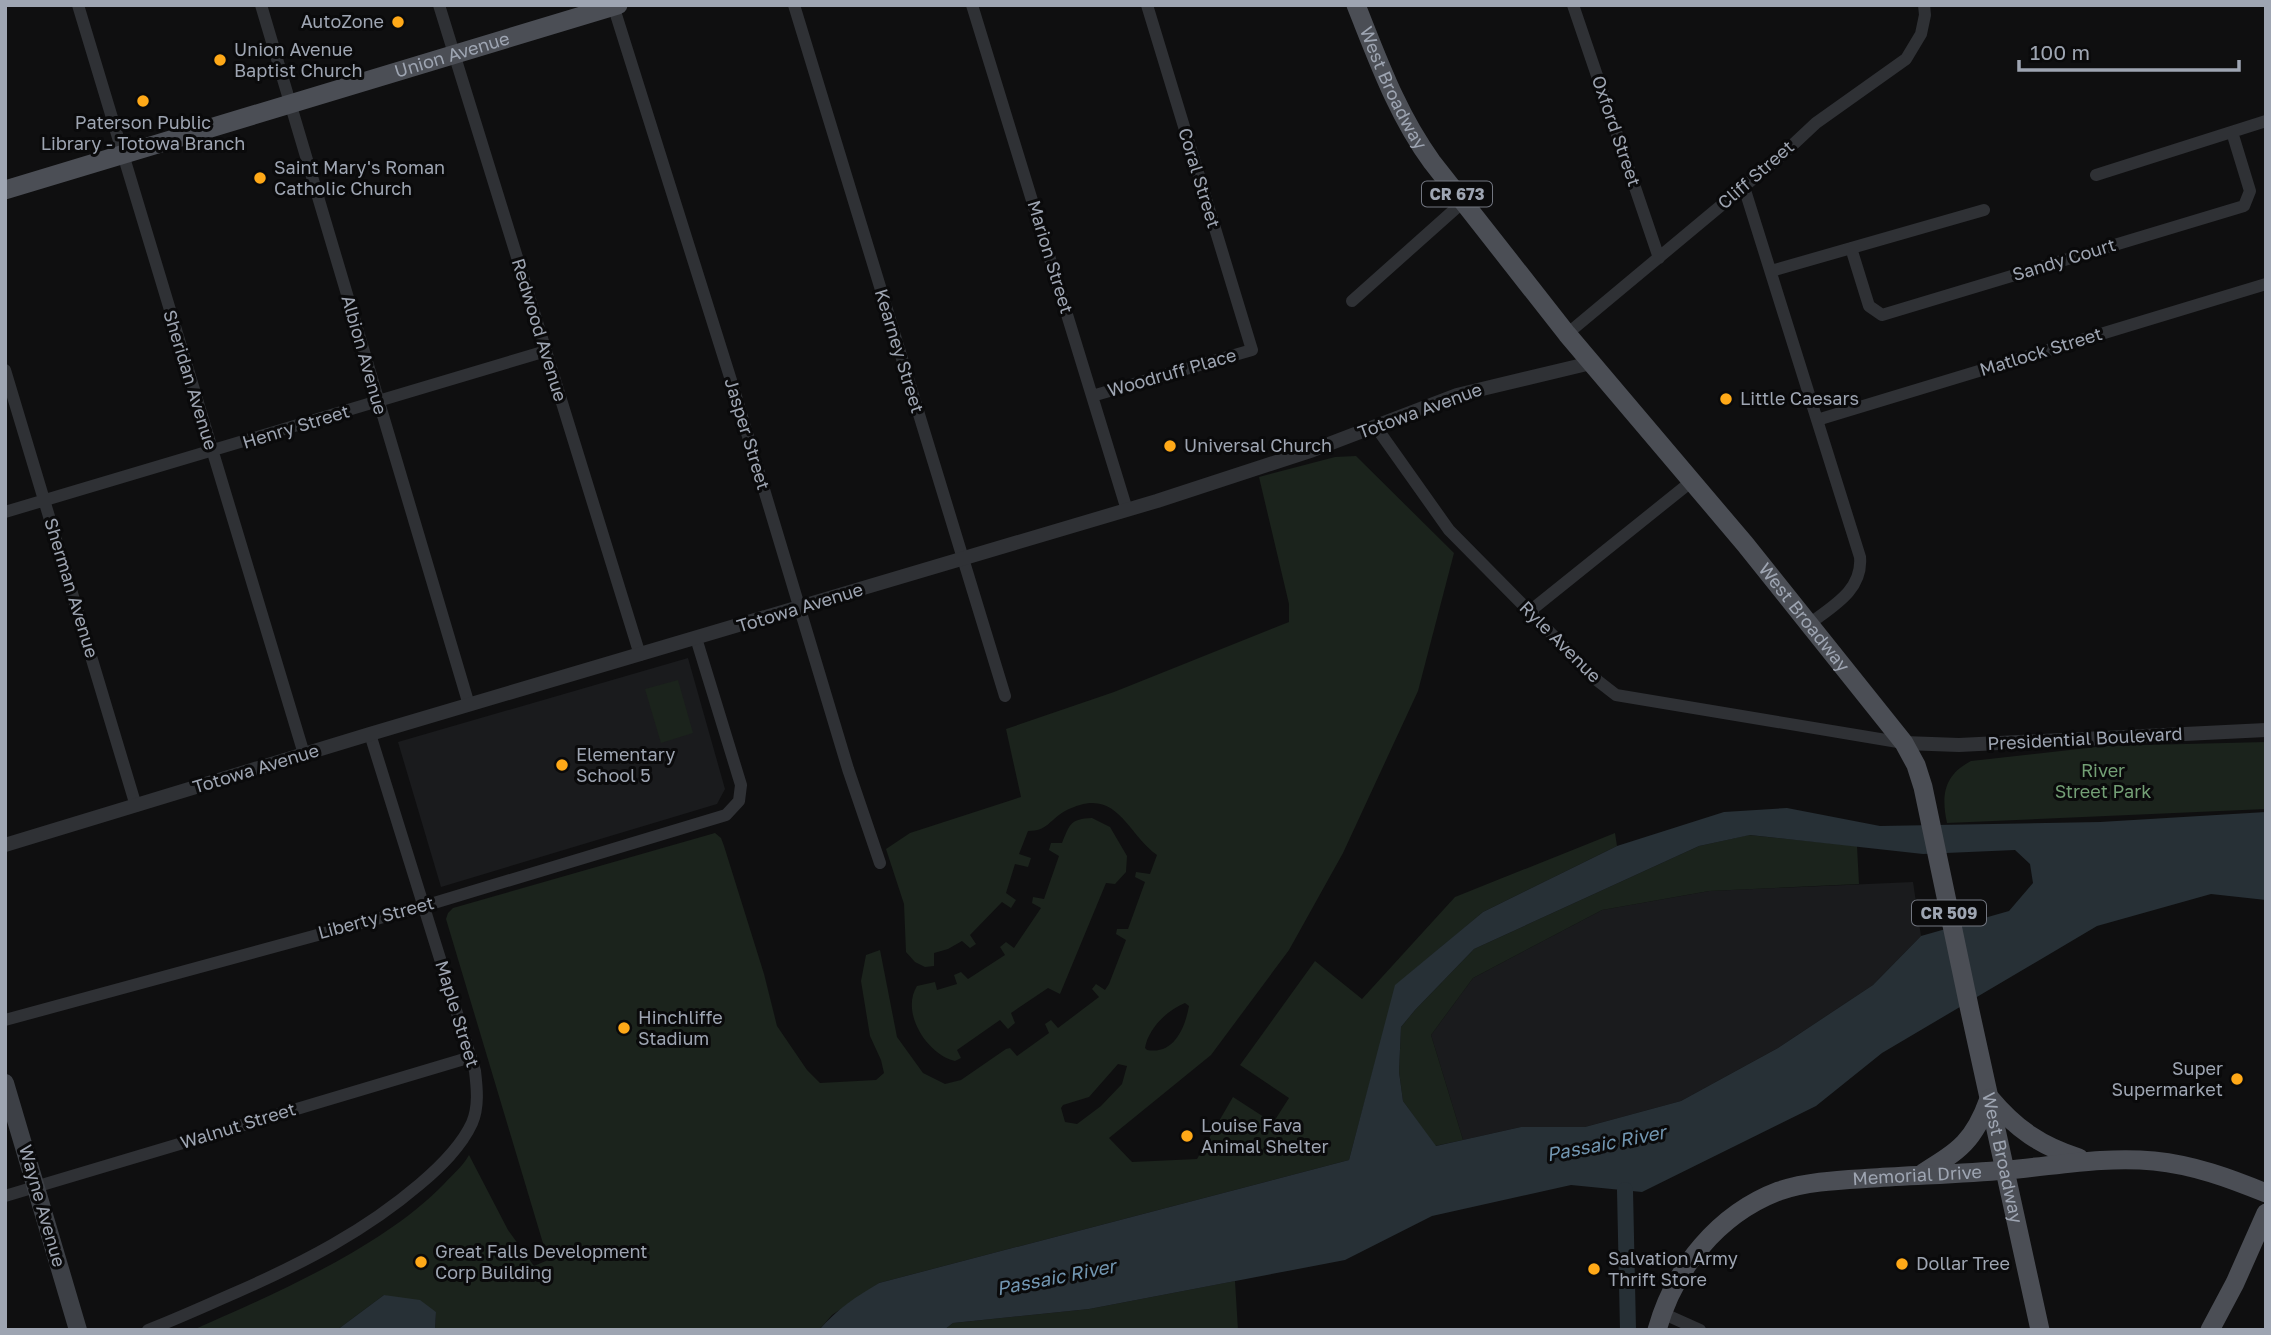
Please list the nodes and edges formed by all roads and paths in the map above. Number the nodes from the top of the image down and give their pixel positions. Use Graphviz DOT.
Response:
graph roads {
  1 [pos="78,5"];
  2 [pos="261,5"];
  3 [pos="439,5"];
  4 [pos="794,5"];
  5 [pos="972,5"];
  6 [pos="1147,5"];
  7 [pos="1356,5"];
  8 [pos="1573,5"];
  9 [pos="1924,5"];
  10 [pos="615,6"];
  11 [pos="454,55"];
  12 [pos="290,103"];
  13 [pos="2266,121"];
  14 [pos="2232,132"];
  15 [pos="122,154"];
  16 [pos="2096,174"];
  17 [pos="1744,187"];
  18 [pos="5,190"];
  19 [pos="1463,202"];
  20 [pos="1984,210"];
  21 [pos="1851,248"];
  22 [pos="1660,258"];
  23 [pos="1770,271"];
  24 [pos="2266,284"];
  25 [pos="1352,301"];
  26 [pos="1567,334"];
  27 [pos="1252,350"];
  28 [pos="546,351"];
  29 [pos="1591,363"];
  30 [pos="5,370"];
  31 [pos="1093,396"];
  32 [pos="377,402"];
  33 [pos="1817,420"];
  34 [pos="1376,427"];
  35 [pos="211,452"];
  36 [pos="1692,481"];
  37 [pos="44,500"];
  38 [pos="1128,510"];
  39 [pos="5,512"];
  40 [pos="963,559"];
  41 [pos="800,608"];
  42 [pos="1530,611"];
  43 [pos="1809,624"];
  44 [pos="696,638"];
  45 [pos="640,655"];
  46 [pos="1005,696"];
  47 [pos="469,705"];
  48 [pos="2266,730"];
  49 [pos="370,734"];
  50 [pos="1904,743"];
  51 [pos="304,754"];
  52 [pos="136,806"];
  53 [pos="5,845"];
  54 [pos="880,863"];
  55 [pos="424,906"];
  56 [pos="5,1020"];
  57 [pos="471,1057"];
  58 [pos="5,1083"];
  59 [pos="1990,1098"];
  60 [pos="2087,1161"];
  61 [pos="2006,1170"];
  62 [pos="1921,1175"];
  63 [pos="36,1186"];
  64 [pos="2266,1193"];
  65 [pos="5,1196"];
  66 [pos="2266,1213"];
  67 [pos="1659,1322"];
  68 [pos="78,1330"];
  69 [pos="148,1330"];
  70 [pos="1700,1330"];
  71 [pos="2040,1330"];
  72 [pos="2210,1330"];
  1 -- 15 [label="street, Sheridan Avenue"];
  2 -- 12 [label="street, Albion Avenue"];
  3 -- 11 [label="street, Redwood Avenue"];
  4 -- 40 [label="street, Kearney Street"];
  5 -- 31 [label="street, Marion Street"];
  6 -- 27 [label="street, Coral Street"];
  7 -- 19 [label="main road, West Broadway / CR 673"];
  8 -- 22 [label="street, Oxford Street"];
  9 -- 17 [label="street, Cliff Street"];
  10 -- 11 [label="main road, Union Avenue"];
  10 -- 41 [label="street, Jasper Street"];
  11 -- 12 [label="main road, Union Avenue"];
  11 -- 28 [label="street, Redwood Avenue"];
  12 -- 15 [label="main road, Union Avenue"];
  12 -- 32 [label="street, Albion Avenue"];
  13 -- 14 [label="street"];
  14 -- 16 [label="street"];
  14 -- 21 [label="street, Sandy Court"];
  15 -- 18 [label="main road, Union Avenue"];
  15 -- 35 [label="street, Sheridan Avenue"];
  17 -- 22 [label="street, Cliff Street"];
  17 -- 23 [label="street"];
  19 -- 25 [label="street"];
  19 -- 26 [label="main road, West Broadway / CR 673"];
  20 -- 21 [label="street"];
  21 -- 23 [label="street"];
  22 -- 26 [label="street, Cliff Street"];
  23 -- 33 [label="street"];
  24 -- 33 [label="street, Matlock Street"];
  26 -- 29 [label="main road, West Broadway / CR 673"];
  27 -- 31 [label="street, Woodruff Place"];
  28 -- 32 [label="street, Henry Street"];
  28 -- 45 [label="street, Redwood Avenue"];
  29 -- 34 [label="street, Totowa Avenue"];
  29 -- 36 [label="main road, West Broadway / CR 673"];
  30 -- 37 [label="street, Sherman Avenue"];
  31 -- 38 [label="street, Marion Street"];
  32 -- 35 [label="street, Henry Street"];
  32 -- 47 [label="street, Albion Avenue"];
  33 -- 43 [label="street"];
  34 -- 38 [label="street, Totowa Avenue"];
  34 -- 42 [label="street, Ryle Avenue"];
  35 -- 37 [label="street, Henry Street"];
  35 -- 51 [label="street, Sheridan Avenue"];
  36 -- 42 [label="street"];
  36 -- 43 [label="main road, West Broadway / CR 673"];
  37 -- 39 [label="street, Henry Street"];
  37 -- 52 [label="street, Sherman Avenue"];
  38 -- 40 [label="street, Totowa Avenue"];
  40 -- 41 [label="street, Totowa Avenue"];
  40 -- 46 [label="street, Kearney Street"];
  41 -- 44 [label="street, Totowa Avenue"];
  41 -- 54 [label="street, Jasper Street"];
  42 -- 50 [label="street, Ryle Avenue"];
  43 -- 50 [label="main road, West Broadway / CR 673"];
  44 -- 45 [label="street, Totowa Avenue"];
  44 -- 55 [label="street, Liberty Street"];
  45 -- 47 [label="street, Totowa Avenue"];
  47 -- 49 [label="street, Totowa Avenue"];
  48 -- 50 [label="street, Presidential Boulevard"];
  49 -- 51 [label="street, Totowa Avenue"];
  49 -- 55 [label="street, Maple Street"];
  50 -- 59 [label="main road, West Broadway / CR 509"];
  51 -- 52 [label="street, Totowa Avenue"];
  52 -- 53 [label="street, Totowa Avenue"];
  55 -- 56 [label="street, Liberty Street"];
  55 -- 57 [label="street, Maple Street"];
  57 -- 63 [label="street, Walnut Street"];
  57 -- 69 [label="street, Maple Street"];
  58 -- 63 [label="main road, Wayne Avenue"];
  59 -- 60 [label="main road"];
  59 -- 61 [label="main road, West Broadway / CR 509"];
  59 -- 62 [label="main road"];
  60 -- 61 [label="main road, Memorial Drive"];
  60 -- 64 [label="main road, Memorial Drive"];
  61 -- 62 [label="main road, Memorial Drive"];
  61 -- 71 [label="main road, West Broadway / CR 509"];
  62 -- 67 [label="main road, Memorial Drive"];
  63 -- 65 [label="street, Walnut Street"];
  63 -- 68 [label="main road, Wayne Avenue"];
  66 -- 72 [label="main road"];
  67 -- 70 [label="street"];
}
